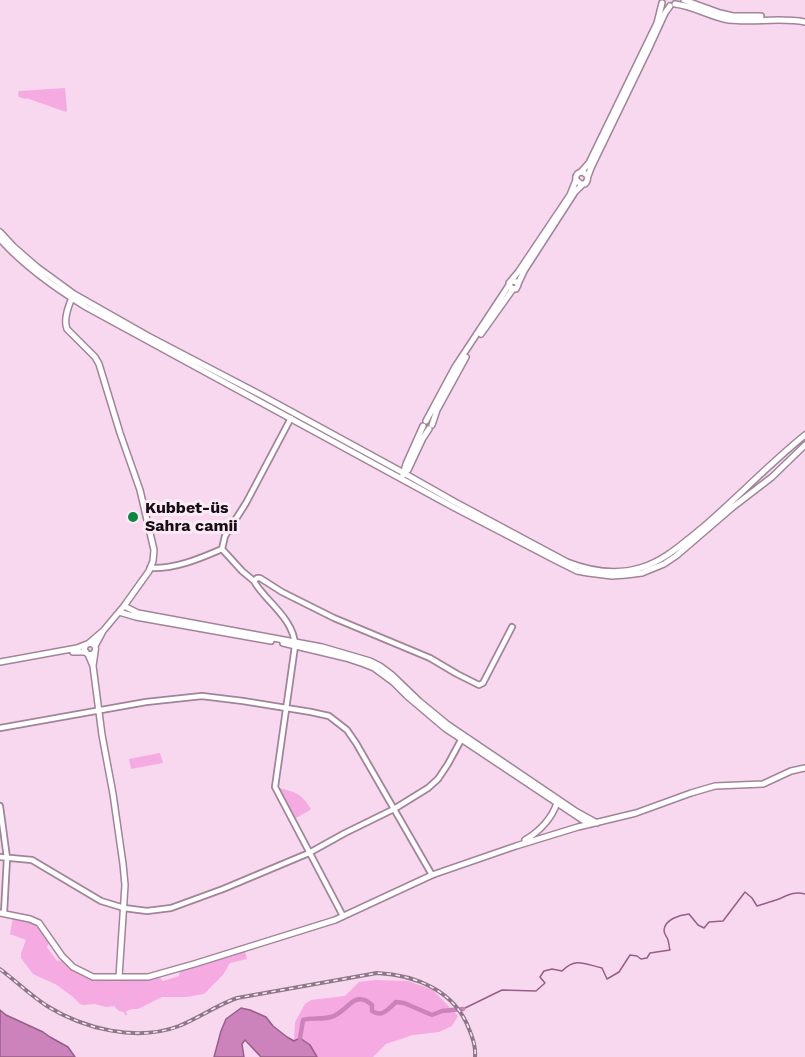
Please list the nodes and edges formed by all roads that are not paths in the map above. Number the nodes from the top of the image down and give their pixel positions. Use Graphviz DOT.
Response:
graph roads {
  1 [pos="684,0"];
  2 [pos="661,1"];
  3 [pos="674,3"];
  4 [pos="691,5"];
  5 [pos="805,20"];
  6 [pos="581,172"];
  7 [pos="588,176"];
  8 [pos="576,180"];
  9 [pos="583,184"];
  10 [pos="0,232"];
  11 [pos="0,238"];
  12 [pos="513,285"];
  13 [pos="73,296"];
  14 [pos="291,418"];
  15 [pos="805,435"];
  16 [pos="805,445"];
  17 [pos="780,457"];
  18 [pos="771,464"];
  19 [pos="784,465"];
  20 [pos="776,472"];
  21 [pos="405,477"];
  22 [pos="222,549"];
  23 [pos="150,568"];
  24 [pos="255,581"];
  25 [pos="124,606"];
  26 [pos="119,612"];
  27 [pos="512,627"];
  28 [pos="104,631"];
  29 [pos="88,644"];
  30 [pos="295,644"];
  31 [pos="95,649"];
  32 [pos="87,653"];
  33 [pos="0,663"];
  34 [pos="93,666"];
  35 [pos="286,708"];
  36 [pos="98,710"];
  37 [pos="0,728"];
  38 [pos="461,740"];
  39 [pos="805,768"];
  40 [pos="556,803"];
  41 [pos="0,806"];
  42 [pos="394,809"];
  43 [pos="594,823"];
  44 [pos="516,846"];
  45 [pos="309,853"];
  46 [pos="0,857"];
  47 [pos="7,858"];
  48 [pos="432,875"];
  49 [pos="124,909"];
  50 [pos="2,913"];
  51 [pos="343,916"];
  52 [pos="119,977"];
  1 -- 4 [label="main road"];
  2 -- 3 [label="main road"];
  2 -- 6 [label="main road"];
  3 -- 4 [label="main road"];
  3 -- 7 [label="main road"];
  4 -- 5 [label="main road"];
  6 -- 7 [label="main road"];
  6 -- 8 [label="main road"];
  7 -- 9 [label="main road"];
  8 -- 9 [label="main road"];
  8 -- 12 [label="main road"];
  9 -- 12 [label="main road"];
  10 -- 13 [label="main road"];
  11 -- 13 [label="main road"];
  12 -- 21 [label="main road"];
  13 -- 14 [label="main road"];
  13 -- 21 [label="main road"];
  13 -- 23 [label="main road"];
  14 -- 21 [label="main road"];
  14 -- 22 [label="street"];
  15 -- 17 [label="main road"];
  16 -- 19 [label="main road"];
  17 -- 18 [label="main road"];
  17 -- 19 [label="main road"];
  18 -- 20 [label="main road"];
  18 -- 21 [label="main road"];
  19 -- 20 [label="main road"];
  20 -- 21 [label="main road"];
  22 -- 23 [label="street"];
  22 -- 24 [label="street"];
  23 -- 25 [label="main road"];
  24 -- 27 [label="street"];
  24 -- 30 [label="street"];
  25 -- 26 [label="main road"];
  25 -- 30 [label="main road"];
  26 -- 28 [label="main road"];
  26 -- 30 [label="main road"];
  28 -- 29 [label="main road"];
  28 -- 31 [label="main road"];
  29 -- 31 [label="main road"];
  29 -- 32 [label="main road"];
  29 -- 33 [label="main road"];
  30 -- 35 [label="street"];
  30 -- 38 [label="main road"];
  30 -- 43 [label="main road"];
  31 -- 32 [label="main road"];
  31 -- 34 [label="main road"];
  32 -- 33 [label="main road"];
  32 -- 34 [label="main road"];
  34 -- 36 [label="main road"];
  35 -- 36 [label="street"];
  35 -- 42 [label="street"];
  35 -- 45 [label="street"];
  36 -- 37 [label="street"];
  36 -- 49 [label="main road"];
  38 -- 40 [label="main road"];
  38 -- 42 [label="street"];
  39 -- 43 [label="main road"];
  40 -- 43 [label="main road"];
  40 -- 44 [label="main road"];
  41 -- 47 [label="street"];
  42 -- 45 [label="street"];
  42 -- 48 [label="street"];
  43 -- 44 [label="main road"];
  44 -- 48 [label="main road"];
  45 -- 49 [label="street"];
  45 -- 51 [label="street"];
  46 -- 47 [label="street"];
  47 -- 49 [label="street"];
  47 -- 50 [label="street"];
  48 -- 51 [label="main road"];
  49 -- 52 [label="main road"];
  50 -- 52 [label="main road"];
  51 -- 52 [label="main road"];
}
